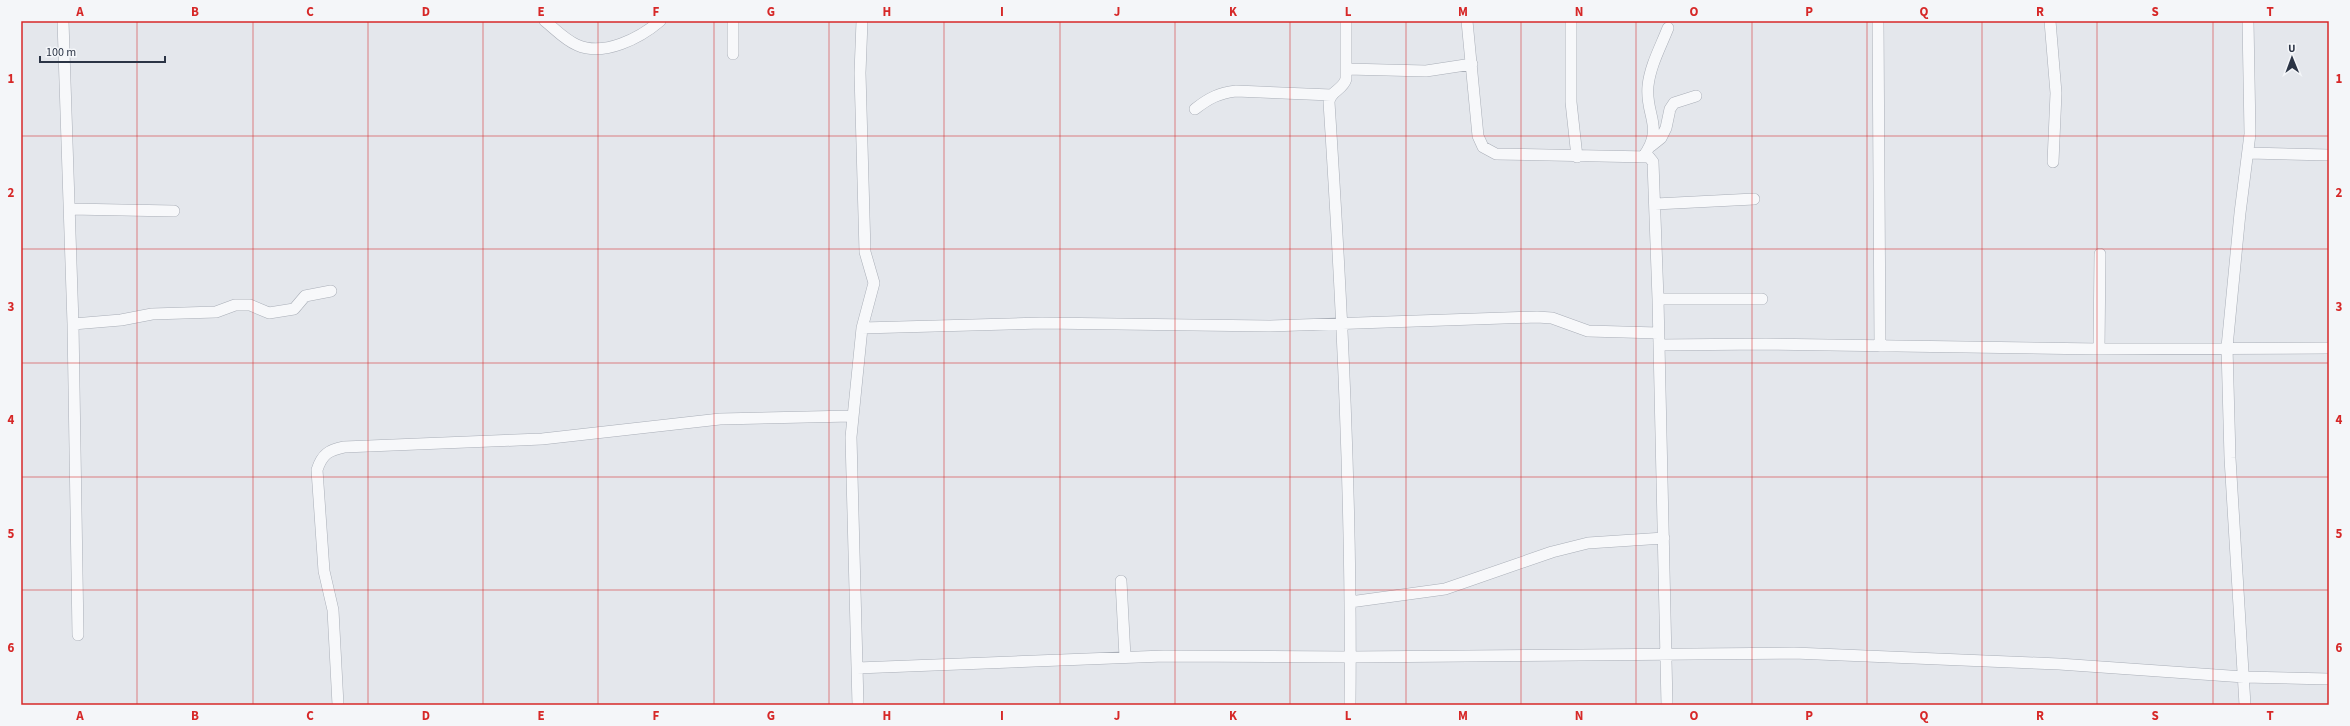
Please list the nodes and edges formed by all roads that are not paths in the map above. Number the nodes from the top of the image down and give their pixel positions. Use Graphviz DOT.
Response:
graph roads {
  1 [pos="63,21"];
  2 [pos="545,21"];
  3 [pos="660,21"];
  4 [pos="733,21"];
  5 [pos="862,21"];
  6 [pos="1346,21"];
  7 [pos="1467,21"];
  8 [pos="1571,21"];
  9 [pos="1878,21"];
  10 [pos="2050,21"];
  11 [pos="2248,21"];
  12 [pos="1668,28"];
  13 [pos="733,54"];
  14 [pos="1472,64"];
  15 [pos="1347,69"];
  16 [pos="1331,95"];
  17 [pos="1696,96"];
  18 [pos="1196,109"];
  19 [pos="1651,146"];
  20 [pos="2248,153"];
  21 [pos="2329,155"];
  22 [pos="1577,157"];
  23 [pos="1644,157"];
  24 [pos="2053,162"];
  25 [pos="1754,199"];
  26 [pos="1655,204"];
  27 [pos="70,209"];
  28 [pos="174,211"];
  29 [pos="2100,254"];
  30 [pos="331,291"];
  31 [pos="1762,298"];
  32 [pos="1658,299"];
  33 [pos="73,324"];
  34 [pos="1343,324"];
  35 [pos="862,328"];
  36 [pos="1658,333"];
  37 [pos="1659,345"];
  38 [pos="1880,346"];
  39 [pos="2227,347"];
  40 [pos="2329,348"];
  41 [pos="2099,349"];
  42 [pos="852,416"];
  43 [pos="1664,538"];
  44 [pos="1121,581"];
  45 [pos="1350,602"];
  46 [pos="78,636"];
  47 [pos="1666,654"];
  48 [pos="1125,657"];
  49 [pos="1350,657"];
  50 [pos="857,668"];
  51 [pos="2244,677"];
  52 [pos="2329,679"];
  53 [pos="338,705"];
  54 [pos="858,705"];
  55 [pos="1350,705"];
  56 [pos="1667,705"];
  57 [pos="2245,705"];
  1 -- 27 [label="street"];
  2 -- 3 [label="street"];
  4 -- 13 [label="street"];
  5 -- 35 [label="street"];
  6 -- 15 [label="street"];
  7 -- 14 [label="street"];
  8 -- 22 [label="street"];
  9 -- 38 [label="street"];
  10 -- 24 [label="street"];
  11 -- 20 [label="street"];
  12 -- 19 [label="street"];
  14 -- 15 [label="street"];
  14 -- 22 [label="street"];
  15 -- 16 [label="street"];
  16 -- 18 [label="street"];
  16 -- 34 [label="street"];
  17 -- 19 [label="street"];
  19 -- 23 [label="street"];
  20 -- 21 [label="street"];
  20 -- 39 [label="street"];
  22 -- 23 [label="street"];
  23 -- 26 [label="street"];
  25 -- 26 [label="street"];
  26 -- 32 [label="street"];
  27 -- 28 [label="street"];
  27 -- 33 [label="street"];
  29 -- 41 [label="street"];
  30 -- 33 [label="street"];
  31 -- 32 [label="street"];
  32 -- 36 [label="street"];
  33 -- 46 [label="street"];
  34 -- 35 [label="street"];
  34 -- 36 [label="street"];
  34 -- 45 [label="street"];
  35 -- 42 [label="street"];
  36 -- 37 [label="street"];
  37 -- 38 [label="street"];
  37 -- 43 [label="street"];
  38 -- 41 [label="street"];
  39 -- 40 [label="street"];
  39 -- 41 [label="street"];
  39 -- 51 [label="street"];
  42 -- 50 [label="street"];
  42 -- 53 [label="street"];
  43 -- 45 [label="street"];
  43 -- 47 [label="street"];
  44 -- 48 [label="street"];
  45 -- 49 [label="street"];
  47 -- 49 [label="street"];
  47 -- 51 [label="street"];
  47 -- 56 [label="street"];
  48 -- 49 [label="street"];
  48 -- 50 [label="street"];
  49 -- 55 [label="street"];
  50 -- 54 [label="street"];
  51 -- 52 [label="street"];
  51 -- 57 [label="street"];
}
